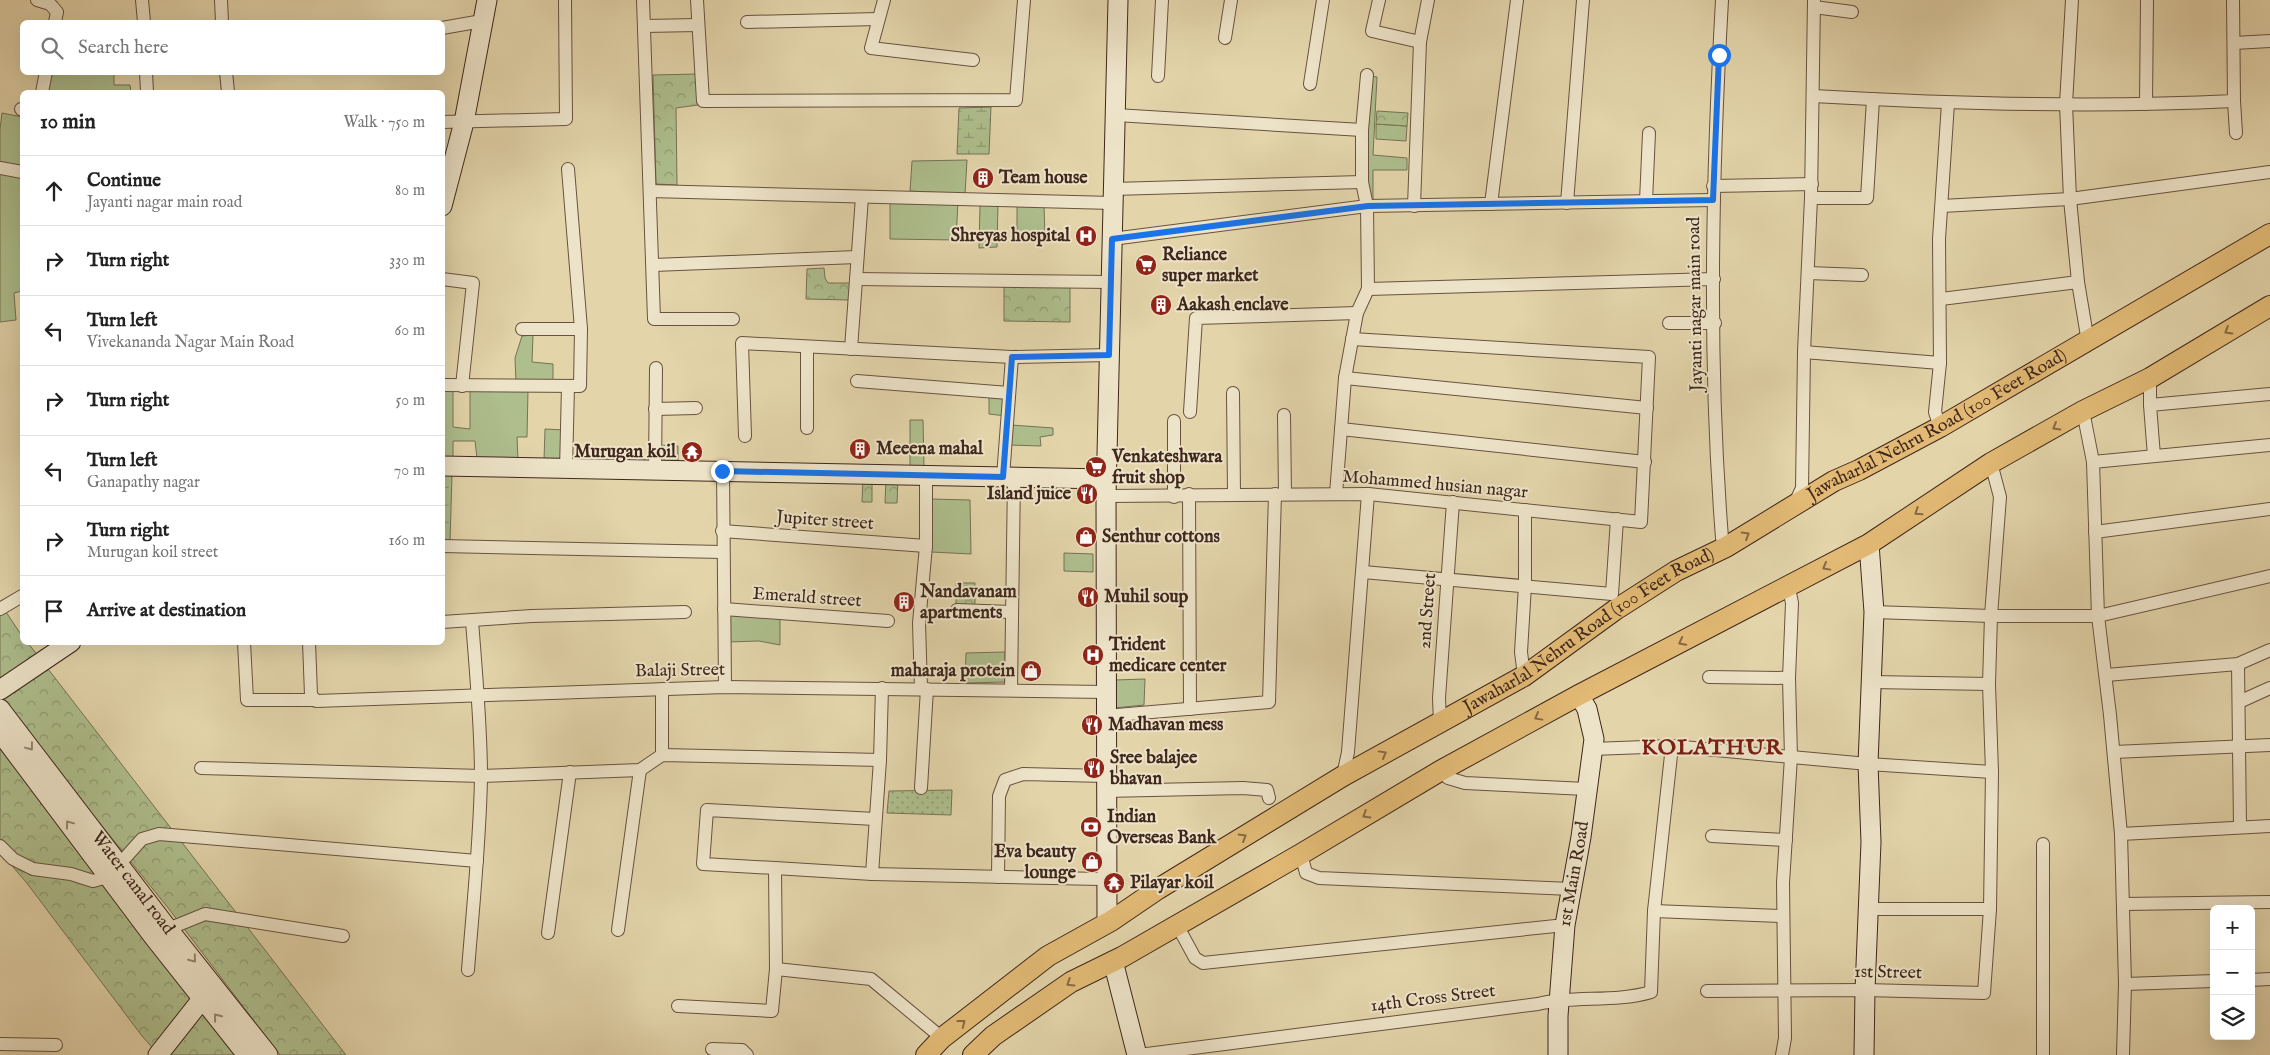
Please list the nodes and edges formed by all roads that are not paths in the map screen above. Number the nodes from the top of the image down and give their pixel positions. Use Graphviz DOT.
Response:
graph roads {
  1 [pos="37,0"];
  2 [pos="142,0"];
  3 [pos="221,0"];
  4 [pos="487,0"];
  5 [pos="565,0"];
  6 [pos="643,0"];
  7 [pos="697,0"];
  8 [pos="884,0"];
  9 [pos="1024,0"];
  10 [pos="1118,0"];
  11 [pos="1162,0"];
  12 [pos="1231,0"];
  13 [pos="1323,0"];
  14 [pos="1379,0"];
  15 [pos="1428,0"];
  16 [pos="1516,0"];
  17 [pos="1583,0"];
  18 [pos="1722,0"];
  19 [pos="2072,0"];
  20 [pos="2147,0"];
  21 [pos="2232,0"];
  22 [pos="1814,3"];
  23 [pos="1852,12"];
  24 [pos="878,19"];
  25 [pos="55,20"];
  26 [pos="144,20"];
  27 [pos="222,20"];
  28 [pos="482,21"];
  29 [pos="747,22"];
  30 [pos="698,25"];
  31 [pos="644,26"];
  32 [pos="445,27"];
  33 [pos="1225,38"];
  34 [pos="1420,42"];
  35 [pos="2270,42"];
  36 [pos="2234,43"];
  37 [pos="973,60"];
  38 [pos="45,75"];
  39 [pos="146,75"];
  40 [pos="226,75"];
  41 [pos="1368,75"];
  42 [pos="1158,76"];
  43 [pos="1310,84"];
  44 [pos="42,90"];
  45 [pos="147,90"];
  46 [pos="228,90"];
  47 [pos="1813,96"];
  48 [pos="1873,99"];
  49 [pos="2234,101"];
  50 [pos="1948,104"];
  51 [pos="2066,104"];
  52 [pos="2146,104"];
  53 [pos="1116,115"];
  54 [pos="445,122"];
  55 [pos="464,122"];
  56 [pos="1362,130"];
  57 [pos="2236,133"];
  58 [pos="1649,134"];
  59 [pos="0,168"];
  60 [pos="568,169"];
  61 [pos="20,172"];
  62 [pos="2270,172"];
  63 [pos="1362,182"];
  64 [pos="1812,184"];
  65 [pos="1713,186"];
  66 [pos="650,191"];
  67 [pos="445,195"];
  68 [pos="1113,196"];
  69 [pos="862,197"];
  70 [pos="1811,198"];
  71 [pos="2070,199"];
  72 [pos="1713,200"];
  73 [pos="1646,201"];
  74 [pos="1567,203"];
  75 [pos="1491,204"];
  76 [pos="1368,206"];
  77 [pos="1414,206"];
  78 [pos="1942,206"];
  79 [pos="2270,234"];
  80 [pos="1112,239"];
  81 [pos="857,258"];
  82 [pos="654,265"];
  83 [pos="1808,273"];
  84 [pos="1862,275"];
  85 [pos="856,279"];
  86 [pos="1714,279"];
  87 [pos="445,280"];
  88 [pos="1111,282"];
  89 [pos="2078,282"];
  90 [pos="1368,289"];
  91 [pos="1941,299"];
  92 [pos="2270,306"];
  93 [pos="1357,313"];
  94 [pos="733,318"];
  95 [pos="1669,322"];
  96 [pos="1715,322"];
  97 [pos="522,328"];
  98 [pos="581,329"];
  99 [pos="1352,338"];
  100 [pos="2088,342"];
  101 [pos="807,347"];
  102 [pos="850,349"];
  103 [pos="1804,352"];
  104 [pos="1109,355"];
  105 [pos="1012,357"];
  106 [pos="1940,363"];
  107 [pos="656,368"];
  108 [pos="1344,378"];
  109 [pos="2150,378"];
  110 [pos="857,381"];
  111 [pos="445,385"];
  112 [pos="462,386"];
  113 [pos="568,386"];
  114 [pos="1009,393"];
  115 [pos="1233,393"];
  116 [pos="2270,394"];
  117 [pos="2150,405"];
  118 [pos="696,408"];
  119 [pos="1647,408"];
  120 [pos="655,409"];
  121 [pos="2083,411"];
  122 [pos="1190,412"];
  123 [pos="1284,415"];
  124 [pos="1174,421"];
  125 [pos="1940,427"];
  126 [pos="807,428"];
  127 [pos="1341,429"];
  128 [pos="745,436"];
  129 [pos="2270,445"];
  130 [pos="2154,456"];
  131 [pos="1645,462"];
  132 [pos="2094,462"];
  133 [pos="1991,463"];
  134 [pos="445,466"];
  135 [pos="567,469"];
  136 [pos="655,471"];
  137 [pos="722,471"];
  138 [pos="926,475"];
  139 [pos="1009,477"];
  140 [pos="1106,487"];
  141 [pos="1189,494"];
  142 [pos="1234,494"];
  143 [pos="1280,494"];
  144 [pos="1336,494"];
  145 [pos="1368,494"];
  146 [pos="1174,496"];
  147 [pos="1453,502"];
  148 [pos="1794,506"];
  149 [pos="2270,509"];
  150 [pos="1525,510"];
  151 [pos="1617,519"];
  152 [pos="722,531"];
  153 [pos="2095,532"];
  154 [pos="1869,544"];
  155 [pos="445,546"];
  156 [pos="926,546"];
  157 [pos="1726,547"];
  158 [pos="722,552"];
  159 [pos="1363,572"];
  160 [pos="2270,576"];
  161 [pos="1448,579"];
  162 [pos="1525,585"];
  163 [pos="1789,588"];
  164 [pos="20,597"];
  165 [pos="1613,602"];
  166 [pos="1,605"];
  167 [pos="724,609"];
  168 [pos="957,610"];
  169 [pos="685,612"];
  170 [pos="1011,612"];
  171 [pos="1874,612"];
  172 [pos="1991,616"];
  173 [pos="2098,616"];
  174 [pos="472,621"];
  175 [pos="888,621"];
  176 [pos="445,622"];
  177 [pos="67,645"];
  178 [pos="244,645"];
  179 [pos="309,645"];
  180 [pos="2270,650"];
  181 [pos="2238,664"];
  182 [pos="2106,675"];
  183 [pos="1524,676"];
  184 [pos="1709,677"];
  185 [pos="1789,678"];
  186 [pos="1872,682"];
  187 [pos="1989,684"];
  188 [pos="724,687"];
  189 [pos="882,688"];
  190 [pos="2270,688"];
  191 [pos="662,689"];
  192 [pos="924,689"];
  193 [pos="0,690"];
  194 [pos="1011,690"];
  195 [pos="1105,692"];
  196 [pos="478,695"];
  197 [pos="1579,695"];
  198 [pos="314,700"];
  199 [pos="2239,702"];
  200 [pos="0,708"];
  201 [pos="1190,709"];
  202 [pos="1105,716"];
  203 [pos="1440,723"];
  204 [pos="0,732"];
  205 [pos="2270,745"];
  206 [pos="1672,746"];
  207 [pos="2240,747"];
  208 [pos="1592,749"];
  209 [pos="2114,752"];
  210 [pos="662,756"];
  211 [pos="1791,757"];
  212 [pos="880,760"];
  213 [pos="1868,764"];
  214 [pos="202,768"];
  215 [pos="640,770"];
  216 [pos="1440,771"];
  217 [pos="570,772"];
  218 [pos="1992,772"];
  219 [pos="481,776"];
  220 [pos="1343,776"];
  221 [pos="921,788"];
  222 [pos="1586,790"];
  223 [pos="1106,792"];
  224 [pos="1269,798"];
  225 [pos="876,819"];
  226 [pos="2270,826"];
  227 [pos="2240,827"];
  228 [pos="2121,834"];
  229 [pos="1712,836"];
  230 [pos="1786,840"];
  231 [pos="2043,844"];
  232 [pos="0,846"];
  233 [pos="1301,854"];
  234 [pos="477,861"];
  235 [pos="775,868"];
  236 [pos="114,872"];
  237 [pos="872,874"];
  238 [pos="998,877"];
  239 [pos="1104,879"];
  240 [pos="1572,889"];
  241 [pos="2270,902"];
  242 [pos="2123,904"];
  243 [pos="1868,909"];
  244 [pos="1990,909"];
  245 [pos="1654,911"];
  246 [pos="1783,916"];
  247 [pos="1104,924"];
  248 [pos="1177,925"];
  249 [pos="1565,926"];
  250 [pos="168,929"];
  251 [pos="618,930"];
  252 [pos="548,934"];
  253 [pos="343,936"];
  254 [pos="1113,961"];
  255 [pos="776,969"];
  256 [pos="468,970"];
  257 [pos="2270,979"];
  258 [pos="2255,980"];
  259 [pos="2210,981"];
  260 [pos="2125,984"];
  261 [pos="1707,990"];
  262 [pos="1784,990"];
  263 [pos="1865,990"];
  264 [pos="207,992"];
  265 [pos="1559,998"];
  266 [pos="678,1006"];
  267 [pos="942,1038"];
  268 [pos="0,1044"];
  269 [pos="56,1045"];
  270 [pos="712,1049"];
  271 [pos="158,1055"];
  272 [pos="247,1055"];
  273 [pos="268,1055"];
  274 [pos="747,1055"];
  275 [pos="926,1055"];
  276 [pos="973,1055"];
  277 [pos="1138,1055"];
  278 [pos="1558,1055"];
  279 [pos="1782,1055"];
  280 [pos="1864,1055"];
  281 [pos="2043,1055"];
  282 [pos="2123,1055"];
  1 -- 25 [label="street"];
  2 -- 26 [label="street"];
  3 -- 27 [label="street"];
  4 -- 28 [label="street"];
  5 -- 55 [label="street"];
  6 -- 31 [label="street"];
  7 -- 30 [label="street"];
  8 -- 24 [label="street"];
  9 -- 30 [label="street"];
  10 -- 53 [label="street"];
  11 -- 42 [label="street"];
  12 -- 33 [label="street"];
  13 -- 43 [label="street"];
  14 -- 34 [label="street"];
  15 -- 34 [label="street"];
  16 -- 75 [label="street"];
  17 -- 74 [label="street"];
  18 -- 65 [label="street, Jayanti nagar main road"];
  19 -- 51 [label="street"];
  20 -- 52 [label="street"];
  21 -- 36 [label="street"];
  22 -- 23 [label="street"];
  22 -- 47 [label="street"];
  24 -- 29 [label="street"];
  24 -- 37 [label="street"];
  28 -- 32 [label="street"];
  28 -- 55 [label="street"];
  30 -- 31 [label="street"];
  31 -- 66 [label="street"];
  34 -- 77 [label="street"];
  35 -- 36 [label="street"];
  36 -- 49 [label="street"];
  38 -- 44 [label="street"];
  39 -- 45 [label="street"];
  40 -- 46 [label="street"];
  41 -- 56 [label="street"];
  47 -- 48 [label="street"];
  47 -- 64 [label="street"];
  48 -- 50 [label="street"];
  48 -- 70 [label="street"];
  49 -- 52 [label="street"];
  49 -- 57 [label="street"];
  50 -- 51 [label="street"];
  50 -- 78 [label="street"];
  51 -- 52 [label="street"];
  51 -- 71 [label="street"];
  53 -- 56 [label="street"];
  53 -- 68 [label="street"];
  54 -- 55 [label="street"];
  55 -- 67 [label="street"];
  56 -- 63 [label="street"];
  58 -- 73 [label="street"];
  59 -- 61 [label="street"];
  60 -- 98 [label="street"];
  62 -- 71 [label="street"];
  63 -- 68 [label="street"];
  63 -- 76 [label="street"];
  64 -- 65 [label="street"];
  64 -- 70 [label="street"];
  65 -- 72 [label="street, Jayanti nagar main road"];
  66 -- 69 [label="street"];
  66 -- 82 [label="street"];
  68 -- 69 [label="street"];
  68 -- 80 [label="street"];
  69 -- 81 [label="street"];
  70 -- 83 [label="street"];
  71 -- 78 [label="street"];
  71 -- 89 [label="street"];
  72 -- 73 [label="street"];
  72 -- 86 [label="street, Jayanti nagar main road"];
  73 -- 74 [label="street"];
  74 -- 75 [label="street"];
  75 -- 77 [label="street"];
  76 -- 77 [label="street"];
  76 -- 80 [label="street"];
  76 -- 90 [label="street"];
  78 -- 91 [label="street"];
  79 -- 100 [label="main road, Jawaharlal Nehru Road (100 Feet Road)"];
  80 -- 88 [label="street"];
  81 -- 82 [label="street"];
  81 -- 85 [label="street"];
  82 -- 94 [label="street"];
  83 -- 84 [label="street"];
  83 -- 103 [label="street"];
  85 -- 88 [label="street"];
  85 -- 102 [label="street"];
  86 -- 90 [label="street"];
  86 -- 96 [label="street, Jayanti nagar main road"];
  87 -- 112 [label="street"];
  88 -- 104 [label="street"];
  89 -- 91 [label="street"];
  89 -- 100 [label="street"];
  90 -- 93 [label="street"];
  91 -- 106 [label="street"];
  92 -- 109 [label="main road, one-way"];
  93 -- 99 [label="street"];
  93 -- 122 [label="street"];
  95 -- 96 [label="street"];
  96 -- 157 [label="street, Jayanti nagar main road"];
  97 -- 98 [label="street"];
  98 -- 113 [label="street"];
  99 -- 108 [label="street"];
  99 -- 119 [label="street"];
  100 -- 125 [label="main road, Jawaharlal Nehru Road (100 Feet Road)"];
  101 -- 102 [label="street"];
  101 -- 126 [label="street"];
  101 -- 128 [label="street"];
  102 -- 105 [label="street"];
  103 -- 106 [label="street"];
  103 -- 148 [label="street"];
  104 -- 105 [label="street"];
  104 -- 140 [label="street"];
  105 -- 114 [label="street"];
  106 -- 125 [label="street"];
  107 -- 120 [label="street"];
  108 -- 119 [label="street"];
  108 -- 127 [label="street"];
  109 -- 117 [label="street"];
  109 -- 121 [label="main road"];
  110 -- 114 [label="street"];
  111 -- 112 [label="street"];
  112 -- 113 [label="street"];
  113 -- 135 [label="street"];
  114 -- 139 [label="street"];
  115 -- 142 [label="street"];
  116 -- 117 [label="street"];
  117 -- 130 [label="street"];
  118 -- 120 [label="street"];
  119 -- 131 [label="street"];
  120 -- 136 [label="street"];
  121 -- 132 [label="street"];
  121 -- 133 [label="main road, one-way"];
  123 -- 143 [label="street"];
  124 -- 146 [label="street"];
  125 -- 148 [label="main road, Jawaharlal Nehru Road (100 Feet Road)"];
  127 -- 131 [label="street"];
  127 -- 144 [label="street"];
  129 -- 130 [label="street"];
  130 -- 132 [label="street"];
  131 -- 151 [label="street, Mohammed husian nagar"];
  132 -- 153 [label="street"];
  133 -- 154 [label="main road, one-way"];
  133 -- 172 [label="street"];
  134 -- 135 [label="street"];
  135 -- 136 [label="street"];
  136 -- 137 [label="street"];
  137 -- 138 [label="street"];
  137 -- 152 [label="street"];
  138 -- 139 [label="street"];
  138 -- 156 [label="street"];
  139 -- 140 [label="street"];
  139 -- 170 [label="street"];
  140 -- 146 [label="street, Mohammed husian nagar"];
  140 -- 195 [label="street"];
  141 -- 142 [label="street, Mohammed husian nagar"];
  141 -- 146 [label="street, Mohammed husian nagar"];
  141 -- 201 [label="street"];
  142 -- 143 [label="street, Mohammed husian nagar"];
  143 -- 144 [label="street, Mohammed husian nagar"];
  143 -- 201 [label="street"];
  144 -- 145 [label="street, Mohammed husian nagar"];
  145 -- 147 [label="street, Mohammed husian nagar"];
  145 -- 159 [label="street"];
  147 -- 150 [label="street, Mohammed husian nagar"];
  147 -- 161 [label="street, 2nd Street"];
  157 -- 148 [label="main road, Jawaharlal Nehru Road (100 Feet Road), one-way"];
  149 -- 153 [label="street"];
  150 -- 151 [label="street, Mohammed husian nagar"];
  150 -- 162 [label="street"];
  151 -- 165 [label="street"];
  152 -- 156 [label="street, Jupiter street"];
  152 -- 158 [label="street"];
  153 -- 173 [label="street"];
  154 -- 163 [label="main road, one-way"];
  154 -- 171 [label="street"];
  155 -- 158 [label="street"];
  156 -- 192 [label="street"];
  157 -- 165 [label="main road, Jawaharlal Nehru Road (100 Feet Road)"];
  158 -- 167 [label="street"];
  159 -- 161 [label="street"];
  159 -- 220 [label="street"];
  160 -- 173 [label="street"];
  161 -- 162 [label="street"];
  161 -- 203 [label="street, 2nd Street"];
  162 -- 165 [label="street"];
  162 -- 183 [label="street"];
  163 -- 185 [label="street"];
  163 -- 197 [label="main road, one-way"];
  164 -- 166 [label="street"];
  165 -- 183 [label="main road, Jawaharlal Nehru Road (100 Feet Road)"];
  167 -- 175 [label="street, Emerald street"];
  167 -- 188 [label="street"];
  168 -- 170 [label="street"];
  169 -- 174 [label="street"];
  170 -- 194 [label="street"];
  171 -- 172 [label="street"];
  171 -- 186 [label="street"];
  172 -- 173 [label="street"];
  172 -- 187 [label="street"];
  173 -- 182 [label="street"];
  174 -- 176 [label="street"];
  174 -- 196 [label="street"];
  177 -- 193 [label="street"];
  178 -- 198 [label="street"];
  179 -- 198 [label="street"];
  180 -- 181 [label="street"];
  181 -- 182 [label="street"];
  181 -- 199 [label="street"];
  182 -- 209 [label="street"];
  183 -- 203 [label="main road, Jawaharlal Nehru Road (100 Feet Road)"];
  184 -- 185 [label="street"];
  185 -- 211 [label="street"];
  186 -- 187 [label="street"];
  186 -- 213 [label="street"];
  187 -- 218 [label="street"];
  188 -- 189 [label="street, Balaji Street"];
  188 -- 191 [label="street, Balaji Street"];
  189 -- 192 [label="street, Balaji Street"];
  189 -- 212 [label="street"];
  190 -- 199 [label="street"];
  191 -- 196 [label="street, Balaji Street"];
  191 -- 210 [label="street"];
  192 -- 194 [label="street, Balaji Street"];
  192 -- 221 [label="street"];
  194 -- 195 [label="street, Balaji Street"];
  195 -- 202 [label="street"];
  196 -- 198 [label="street, Balaji Street"];
  196 -- 219 [label="street"];
  197 -- 208 [label="street, 1st Main Road"];
  197 -- 216 [label="main road, one-way"];
  199 -- 207 [label="street"];
  200 -- 236 [label="street, Water canal road, one-way"];
  201 -- 202 [label="street"];
  202 -- 223 [label="street"];
  220 -- 203 [label="main road, Jawaharlal Nehru Road (100 Feet Road), one-way"];
  236 -- 204 [label="street, Water canal road, one-way"];
  205 -- 207 [label="street"];
  206 -- 208 [label="street"];
  206 -- 211 [label="street"];
  206 -- 245 [label="street"];
  207 -- 209 [label="street"];
  207 -- 227 [label="street"];
  208 -- 222 [label="street, 1st Main Road"];
  209 -- 228 [label="street"];
  210 -- 212 [label="street"];
  210 -- 215 [label="street"];
  211 -- 213 [label="street"];
  211 -- 230 [label="street"];
  212 -- 225 [label="street"];
  213 -- 218 [label="street"];
  213 -- 243 [label="street"];
  214 -- 219 [label="street"];
  215 -- 217 [label="street"];
  215 -- 251 [label="street"];
  216 -- 222 [label="street"];
  216 -- 233 [label="main road, one-way"];
  217 -- 219 [label="street"];
  217 -- 252 [label="street"];
  218 -- 244 [label="street"];
  219 -- 234 [label="street"];
  247 -- 220 [label="main road, Jawaharlal Nehru Road (100 Feet Road), one-way"];
  222 -- 240 [label="street, 1st Main Road"];
  223 -- 224 [label="street"];
  223 -- 238 [label="street"];
  223 -- 239 [label="street"];
  225 -- 235 [label="street"];
  225 -- 237 [label="street"];
  226 -- 227 [label="street"];
  227 -- 228 [label="street"];
  228 -- 242 [label="street"];
  229 -- 230 [label="street"];
  230 -- 246 [label="street"];
  231 -- 281 [label="street"];
  232 -- 236 [label="street"];
  233 -- 240 [label="street"];
  233 -- 248 [label="main road"];
  234 -- 236 [label="street"];
  234 -- 256 [label="street"];
  235 -- 237 [label="street"];
  235 -- 255 [label="street"];
  236 -- 250 [label="street, Water canal road"];
  236 -- 264 [label="street, Water canal road"];
  237 -- 238 [label="street"];
  238 -- 239 [label="street"];
  239 -- 247 [label="street"];
  240 -- 249 [label="street, 1st Main Road"];
  241 -- 242 [label="street"];
  242 -- 260 [label="street"];
  243 -- 244 [label="street"];
  243 -- 263 [label="street"];
  244 -- 263 [label="street, 1st Street"];
  245 -- 246 [label="street"];
  245 -- 265 [label="street, 14th Cross Street"];
  246 -- 262 [label="street"];
  267 -- 247 [label="main road, Jawaharlal Nehru Road (100 Feet Road), one-way"];
  248 -- 249 [label="street"];
  248 -- 254 [label="main road"];
  249 -- 265 [label="street, 1st Main Road"];
  250 -- 253 [label="street"];
  250 -- 264 [label="street, Water canal road, one-way"];
  254 -- 276 [label="main road, one-way"];
  254 -- 277 [label="street"];
  255 -- 266 [label="street"];
  255 -- 267 [label="street"];
  257 -- 258 [label="street"];
  259 -- 260 [label="street"];
  260 -- 282 [label="street"];
  261 -- 262 [label="street, 1st Street"];
  262 -- 263 [label="street, 1st Street"];
  262 -- 279 [label="street"];
  263 -- 280 [label="street"];
  264 -- 271 [label="street"];
  272 -- 264 [label="street, Water canal road, one-way"];
  264 -- 273 [label="street, Water canal road"];
  265 -- 277 [label="street, 14th Cross Street"];
  265 -- 278 [label="street, 1st Main Road"];
  267 -- 275 [label="main road, Jawaharlal Nehru Road (100 Feet Road)"];
  268 -- 269 [label="street"];
  270 -- 274 [label="street"];
}
